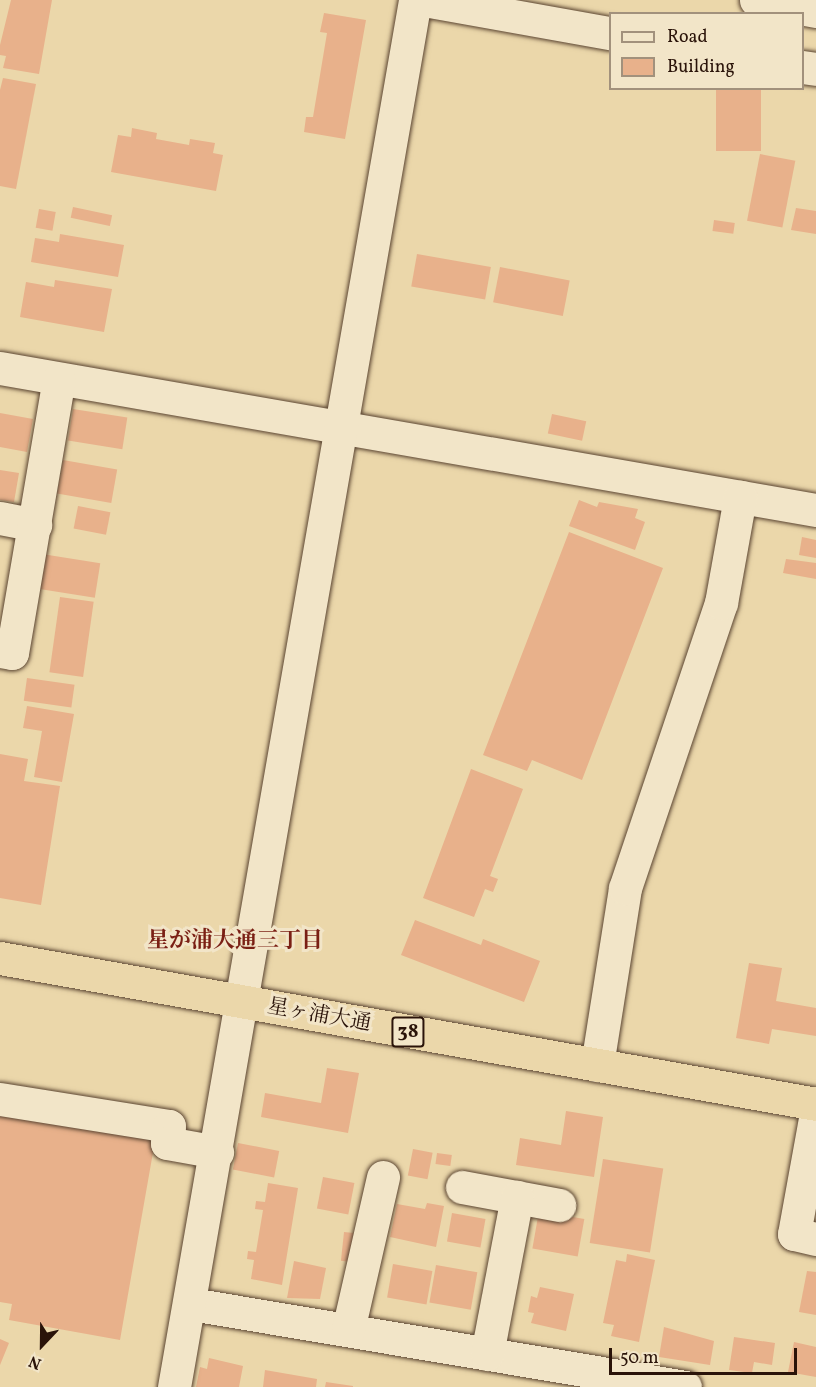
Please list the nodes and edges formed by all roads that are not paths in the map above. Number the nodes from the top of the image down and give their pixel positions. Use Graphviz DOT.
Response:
graph roads {
  1 [pos="416,0"];
  2 [pos="424,0"];
  3 [pos="756,0"];
  4 [pos="816,11"];
  5 [pos="609,33"];
  6 [pos="0,368"];
  7 [pos="59,379"];
  8 [pos="340,430"];
  9 [pos="740,497"];
  10 [pos="816,510"];
  11 [pos="0,518"];
  12 [pos="35,525"];
  13 [pos="0,651"];
  14 [pos="0,958"];
  15 [pos="242,1003"];
  16 [pos="597,1065"];
  17 [pos="0,1099"];
  18 [pos="816,1104"];
  19 [pos="816,1113"];
  20 [pos="217,1152"];
  21 [pos="383,1177"];
  22 [pos="462,1187"];
  23 [pos="517,1197"];
  24 [pos="559,1205"];
  25 [pos="816,1239"];
  26 [pos="191,1304"];
  27 [pos="348,1330"];
  28 [pos="487,1354"];
  29 [pos="174,1387"];
  30 [pos="686,1387"];
  1 -- 8 [label="street"];
  2 -- 5 [label="street"];
  3 -- 4 [label="street"];
  6 -- 7 [label="street"];
  7 -- 8 [label="street"];
  7 -- 12 [label="street"];
  8 -- 9 [label="street"];
  8 -- 15 [label="street"];
  9 -- 10 [label="street"];
  9 -- 16 [label="street"];
  11 -- 12 [label="street"];
  12 -- 13 [label="street"];
  14 -- 15 [label="highway, 星ヶ浦大通 / 38"];
  15 -- 16 [label="highway, 星ヶ浦大通 / 38"];
  15 -- 20 [label="street"];
  16 -- 18 [label="highway, 星ヶ浦大通 / 38"];
  17 -- 20 [label="street"];
  19 -- 25 [label="street"];
  20 -- 26 [label="street"];
  21 -- 27 [label="street"];
  22 -- 23 [label="street"];
  23 -- 24 [label="street"];
  23 -- 28 [label="street"];
  26 -- 27 [label="street"];
  26 -- 29 [label="street"];
  27 -- 28 [label="street"];
  28 -- 30 [label="street"];
}
